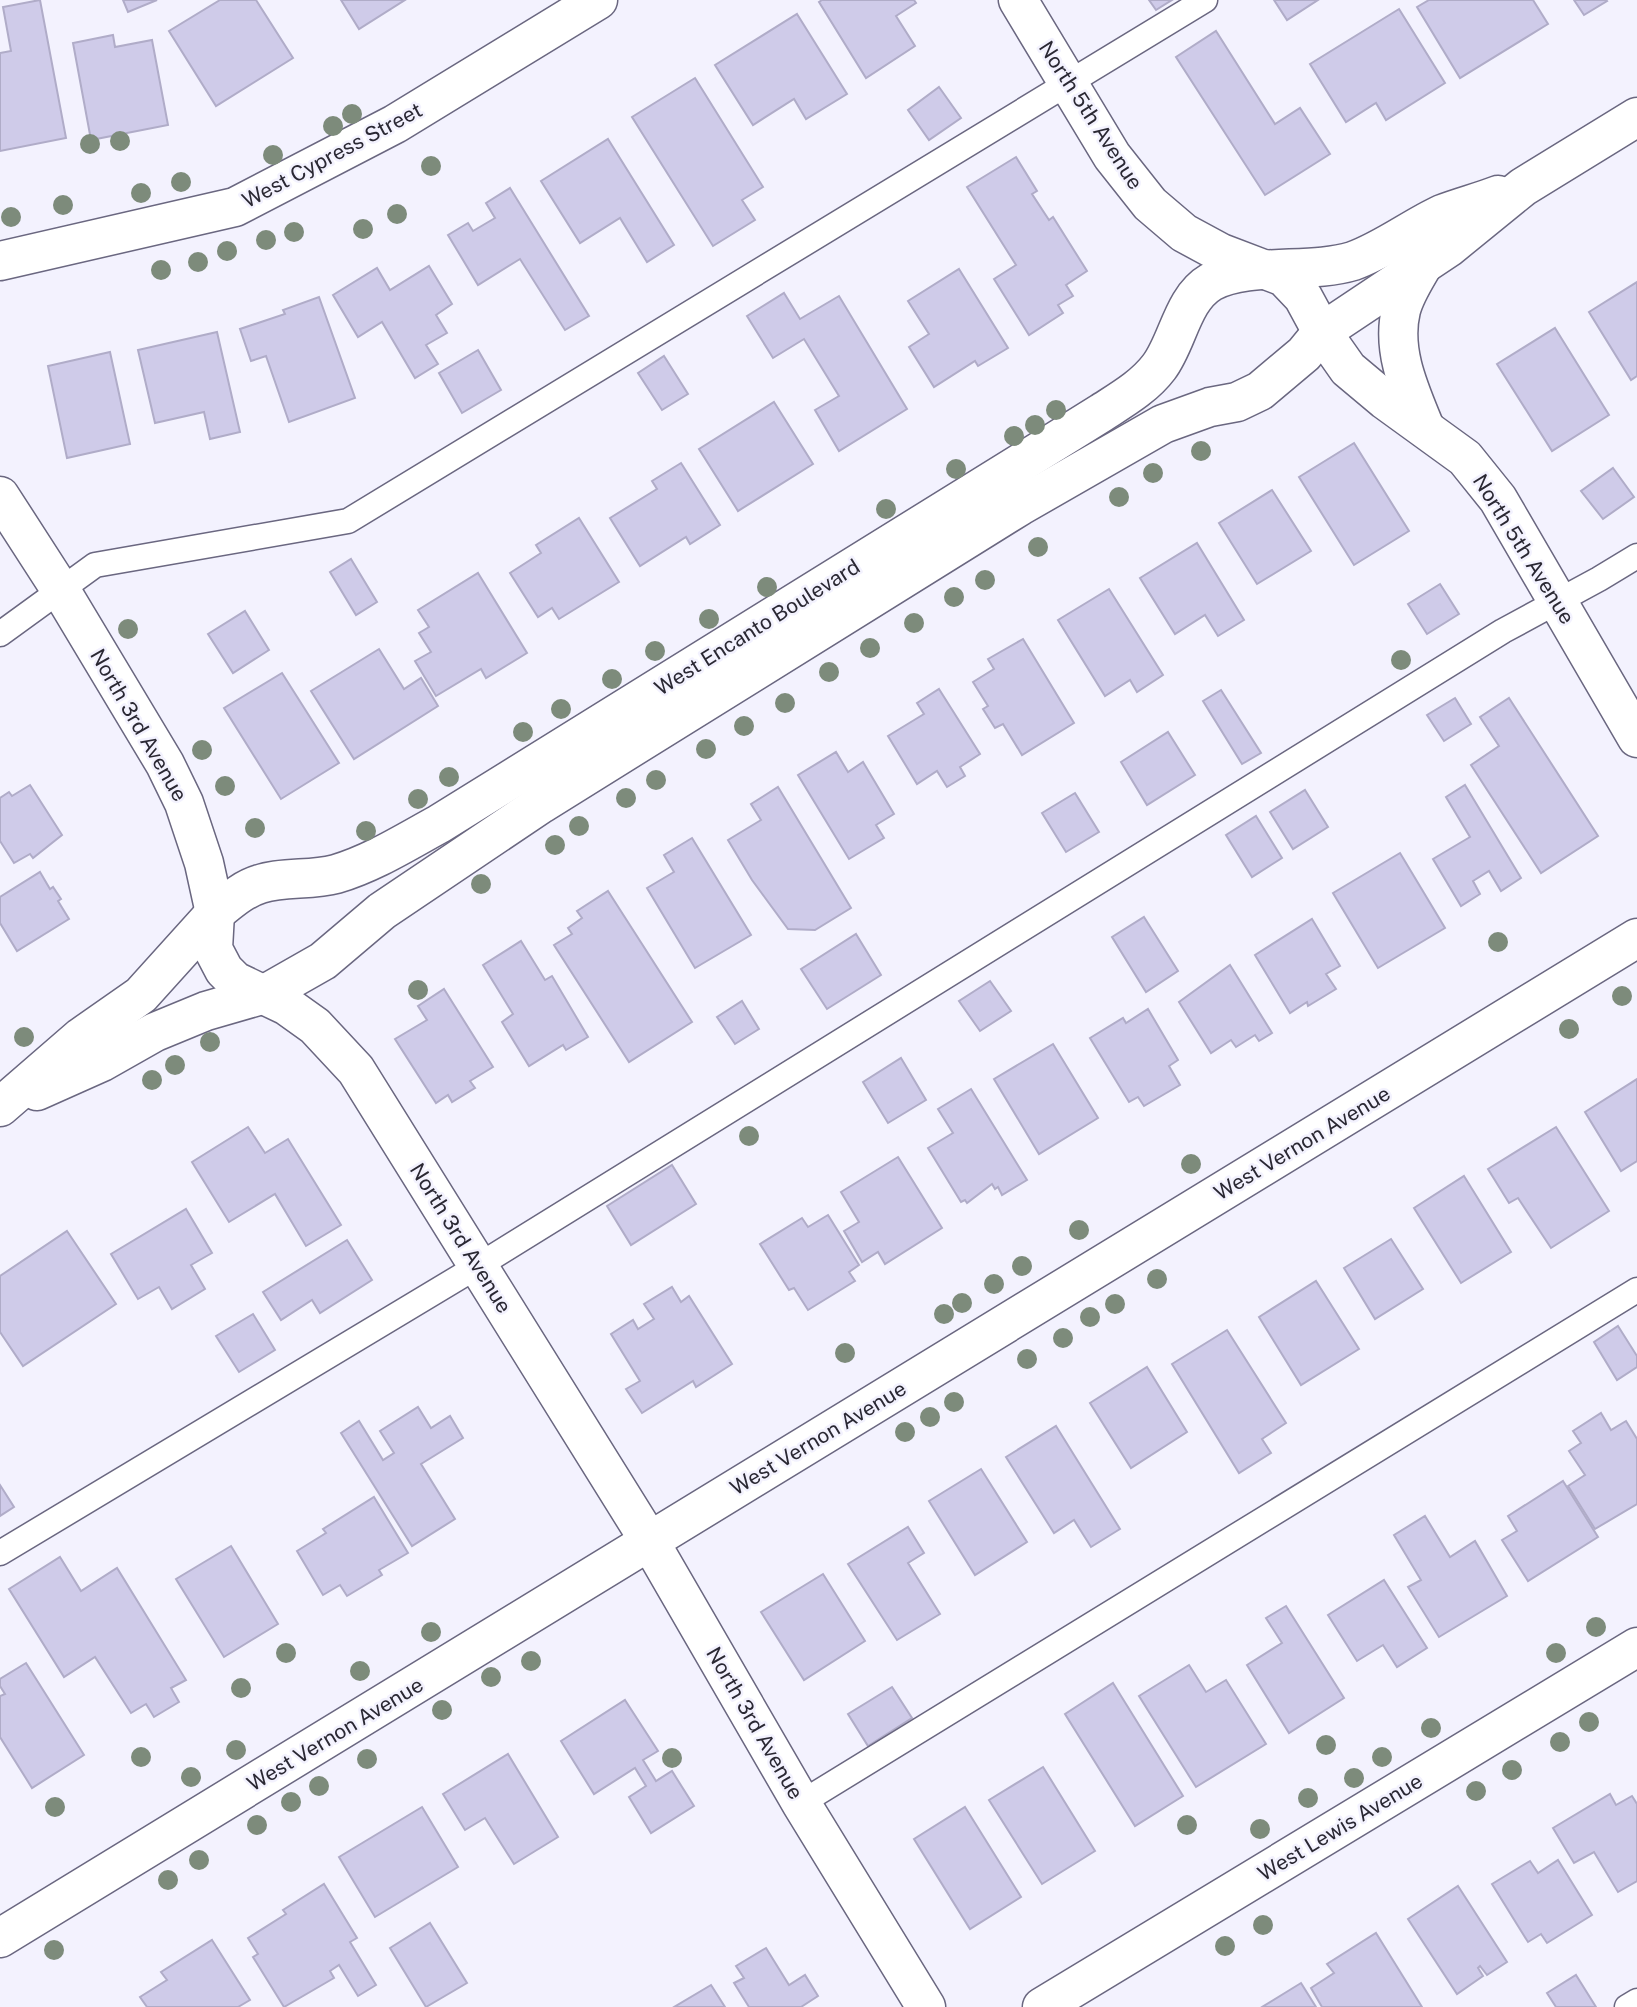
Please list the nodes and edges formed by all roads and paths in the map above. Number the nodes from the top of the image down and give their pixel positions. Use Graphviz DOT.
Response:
graph roads {
  1 [pos="598,0"];
  2 [pos="1018,0"];
  3 [pos="1205,0"];
  4 [pos="1067,84"];
  5 [pos="1637,117"];
  6 [pos="1523,187"];
  7 [pos="0,261"];
  8 [pos="1423,265"];
  9 [pos="1267,270"];
  10 [pos="1322,332"];
  11 [pos="1425,428"];
  12 [pos="0,496"];
  13 [pos="1637,556"];
  14 [pos="60,589"];
  15 [pos="1558,601"];
  16 [pos="0,634"];
  17 [pos="1637,738"];
  18 [pos="215,913"];
  19 [pos="1637,938"];
  20 [pos="265,994"];
  21 [pos="0,1108"];
  22 [pos="478,1266"];
  23 [pos="1637,1290"];
  24 [pos="650,1542"];
  25 [pos="0,1553"];
  26 [pos="1637,1647"];
  27 [pos="800,1803"];
  28 [pos="0,1938"];
  29 [pos="1637,2001"];
  30 [pos="926,2007"];
  31 [pos="1042,2007"];
  32 [pos="1627,2007"];
  1 -- 7 [label="street, West Cypress Street"];
  2 -- 4 [label="street, North 5th Avenue"];
  3 -- 4 [label="lane"];
  4 -- 9 [label="street, North 5th Avenue"];
  4 -- 14 [label="lane"];
  5 -- 6 [label="street, West Encanto Boulevard"];
  6 -- 8 [label="street, West Encanto Boulevard"];
  6 -- 9 [label="street, West Encanto Boulevard"];
  8 -- 10 [label="street, West Encanto Boulevard"];
  8 -- 11 [label="street"];
  9 -- 10 [label="street, North 5th Avenue"];
  9 -- 18 [label="street, West Encanto Boulevard"];
  10 -- 11 [label="street, North 5th Avenue"];
  10 -- 20 [label="street, West Encanto Boulevard"];
  11 -- 15 [label="street, North 5th Avenue"];
  12 -- 14 [label="street, North 3rd Avenue"];
  13 -- 15 [label="lane"];
  14 -- 16 [label="lane"];
  14 -- 18 [label="street, North 3rd Avenue"];
  15 -- 17 [label="street, North 5th Avenue"];
  15 -- 22 [label="lane"];
  18 -- 20 [label="street, North 3rd Avenue"];
  18 -- 21 [label="street, West Encanto Boulevard"];
  19 -- 24 [label="street, West Vernon Avenue"];
  20 -- 21 [label="street, West Encanto Boulevard"];
  20 -- 22 [label="street, North 3rd Avenue"];
  22 -- 24 [label="street, North 3rd Avenue"];
  22 -- 25 [label="lane"];
  23 -- 27 [label="lane"];
  24 -- 27 [label="street, North 3rd Avenue"];
  24 -- 28 [label="street, West Vernon Avenue"];
  26 -- 31 [label="street, West Lewis Avenue"];
  27 -- 30 [label="street, North 3rd Avenue"];
  29 -- 32 [label="lane"];
}
